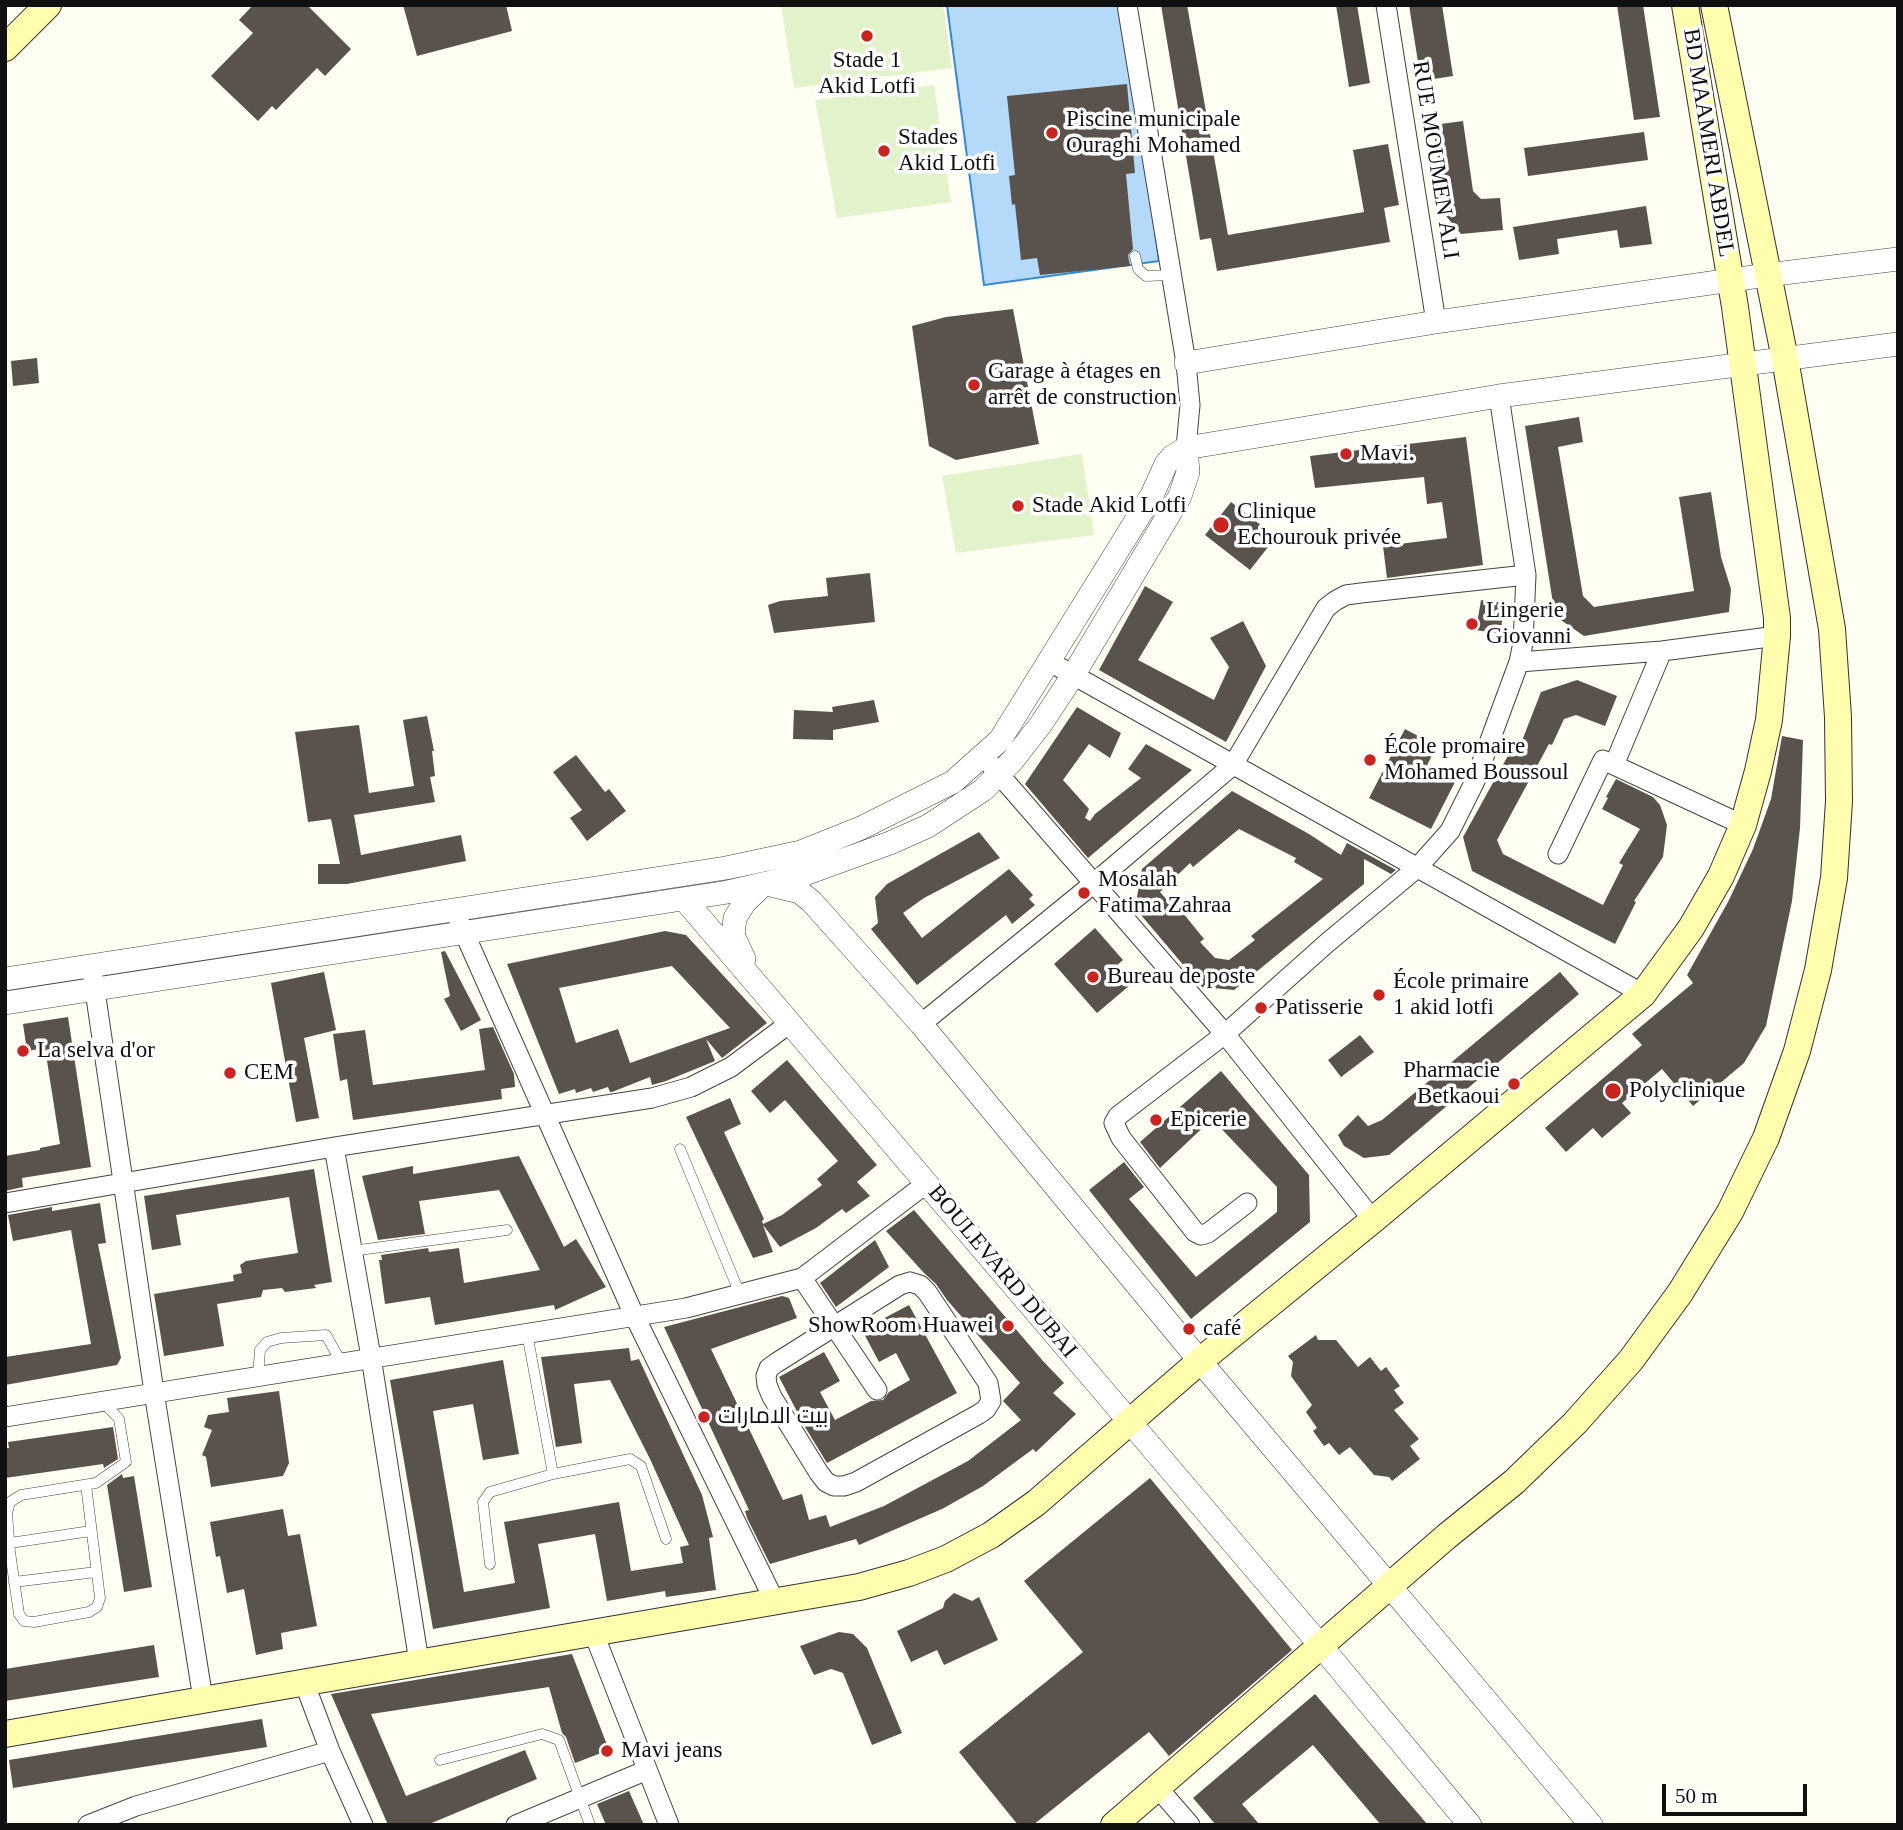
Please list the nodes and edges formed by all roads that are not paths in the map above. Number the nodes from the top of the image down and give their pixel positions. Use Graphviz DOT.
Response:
graph roads {
  1 [pos="48,5"];
  2 [pos="1127,5"];
  3 [pos="1386,5"];
  4 [pos="1685,5"];
  5 [pos="1714,5"];
  6 [pos="5,48"];
  7 [pos="1742,150"];
  8 [pos="1709,157"];
  9 [pos="1135,256"];
  10 [pos="1898,259"];
  11 [pos="1170,275"];
  12 [pos="1767,275"];
  13 [pos="1731,281"];
  14 [pos="1436,322"];
  15 [pos="1898,344"];
  16 [pos="1785,359"];
  17 [pos="1186,363"];
  18 [pos="1743,365"];
  19 [pos="1499,396"];
  20 [pos="1186,448"];
  21 [pos="1526,575"];
  22 [pos="1777,636"];
  23 [pos="1662,651"];
  24 [pos="1050,662"];
  25 [pos="1519,662"];
  26 [pos="1074,674"];
  27 [pos="984,757"];
  28 [pos="1233,765"];
  29 [pos="1614,765"];
  30 [pos="999,775"];
  31 [pos="1742,825"];
  32 [pos="1558,853"];
  33 [pos="801,864"];
  34 [pos="1417,868"];
  35 [pos="726,869"];
  36 [pos="763,884"];
  37 [pos="1093,884"];
  38 [pos="684,899"];
  39 [pos="812,902"];
  40 [pos="453,911"];
  41 [pos="465,932"];
  42 [pos="90,966"];
  43 [pos="5,979"];
  44 [pos="95,989"];
  45 [pos="1643,994"];
  46 [pos="767,996"];
  47 [pos="5,1003"];
  48 [pos="790,1023"];
  49 [pos="922,1024"];
  50 [pos="1225,1034"];
  51 [pos="546,1114"];
  52 [pos="334,1147"];
  53 [pos="680,1149"];
  54 [pos="927,1183"];
  55 [pos="123,1184"];
  56 [pos="5,1203"];
  57 [pos="1247,1203"];
  58 [pos="1373,1220"];
  59 [pos="507,1230"];
  60 [pos="352,1251"];
  61 [pos="802,1278"];
  62 [pos="740,1294"];
  63 [pos="634,1315"];
  64 [pos="835,1326"];
  65 [pos="527,1333"];
  66 [pos="371,1357"];
  67 [pos="1200,1361"];
  68 [pos="341,1362"];
  69 [pos="258,1376"];
  70 [pos="877,1390"];
  71 [pos="153,1392"];
  72 [pos="102,1401"];
  73 [pos="5,1417"];
  74 [pos="1130,1423"];
  75 [pos="553,1474"];
  76 [pos="86,1485"];
  77 [pos="90,1531"];
  78 [pos="666,1539"];
  79 [pos="9,1543"];
  80 [pos="490,1564"];
  81 [pos="96,1572"];
  82 [pos="14,1582"];
  83 [pos="1390,1587"];
  84 [pos="775,1602"];
  85 [pos="594,1634"];
  86 [pos="1321,1646"];
  87 [pos="419,1662"];
  88 [pos="304,1682"];
  89 [pos="203,1699"];
  90 [pos="5,1734"];
  91 [pos="330,1751"];
  92 [pos="440,1760"];
  93 [pos="647,1770"];
  94 [pos="1157,1787"];
  95 [pos="581,1798"];
  96 [pos="88,1825"];
  97 [pos="363,1825"];
  98 [pos="516,1825"];
  99 [pos="590,1825"];
  100 [pos="669,1825"];
  101 [pos="1114,1825"];
  102 [pos="1190,1825"];
  103 [pos="1470,1825"];
  104 [pos="1591,1825"];
  1 -- 6 [label="main road"];
  2 -- 11 [label="street"];
  3 -- 14 [label="street, RUE MOUMEN ALI"];
  4 -- 8 [label="main road, BD MAAMERI ABDEL"];
  5 -- 7 [label="main road, BD MAAMERI ABDEL"];
  7 -- 8 [label="main road"];
  7 -- 12 [label="main road, BD MAAMERI ABDEL"];
  8 -- 13 [label="main road, BD MAAMERI ABDEL"];
  9 -- 11 [label="lane"];
  10 -- 12 [label="street"];
  11 -- 17 [label="street"];
  12 -- 13 [label="street"];
  12 -- 16 [label="main road, BD MAAMERI ABDEL"];
  13 -- 14 [label="street"];
  13 -- 18 [label="main road, BD MAAMERI ABDEL"];
  14 -- 17 [label="street"];
  15 -- 16 [label="street"];
  16 -- 18 [label="street"];
  16 -- 83 [label="main road, BD MAAMERI ABDEL"];
  17 -- 20 [label="street"];
  18 -- 19 [label="street"];
  18 -- 22 [label="main road, BD MAAMERI ABDEL"];
  19 -- 20 [label="street"];
  19 -- 21 [label="street"];
  20 -- 24 [label="street"];
  20 -- 26 [label="street"];
  21 -- 25 [label="street"];
  21 -- 28 [label="street"];
  22 -- 23 [label="street"];
  22 -- 31 [label="main road, BD MAAMERI ABDEL"];
  23 -- 25 [label="street"];
  23 -- 29 [label="street"];
  24 -- 26 [label="street"];
  24 -- 27 [label="street"];
  25 -- 34 [label="street"];
  26 -- 28 [label="street"];
  26 -- 30 [label="street"];
  27 -- 30 [label="street"];
  27 -- 33 [label="street"];
  28 -- 34 [label="street"];
  28 -- 37 [label="street"];
  29 -- 31 [label="street"];
  29 -- 32 [label="street"];
  30 -- 33 [label="street"];
  30 -- 37 [label="street"];
  31 -- 45 [label="main road, BD MAAMERI ABDEL"];
  33 -- 35 [label="street"];
  33 -- 36 [label="street"];
  33 -- 39 [label="street"];
  34 -- 45 [label="street"];
  34 -- 50 [label="street"];
  35 -- 36 [label="street"];
  35 -- 40 [label="street"];
  36 -- 38 [label="street"];
  36 -- 39 [label="street"];
  36 -- 46 [label="street"];
  37 -- 49 [label="street"];
  37 -- 50 [label="street"];
  38 -- 41 [label="street"];
  38 -- 46 [label="street, BOULEVARD DUBAI"];
  39 -- 49 [label="street"];
  40 -- 41 [label="street"];
  40 -- 42 [label="street"];
  41 -- 44 [label="street"];
  41 -- 51 [label="street"];
  42 -- 43 [label="street"];
  42 -- 44 [label="street"];
  44 -- 47 [label="street"];
  44 -- 55 [label="street"];
  45 -- 58 [label="main road, BD MAAMERI ABDEL"];
  46 -- 48 [label="street, BOULEVARD DUBAI"];
  48 -- 51 [label="street"];
  48 -- 54 [label="street, BOULEVARD DUBAI"];
  49 -- 67 [label="street"];
  50 -- 57 [label="street"];
  50 -- 58 [label="street"];
  51 -- 52 [label="street"];
  51 -- 63 [label="street"];
  52 -- 55 [label="street"];
  52 -- 60 [label="street"];
  53 -- 62 [label="lane"];
  54 -- 61 [label="street"];
  54 -- 74 [label="street, BOULEVARD DUBAI"];
  55 -- 56 [label="street"];
  55 -- 71 [label="street"];
  58 -- 67 [label="main road, BD MAAMERI ABDEL"];
  59 -- 60 [label="lane"];
  60 -- 66 [label="street"];
  61 -- 62 [label="street"];
  61 -- 64 [label="street"];
  62 -- 63 [label="street"];
  63 -- 65 [label="street"];
  63 -- 84 [label="street"];
  64 -- 64 [label="street"];
  64 -- 70 [label="street"];
  65 -- 66 [label="street"];
  65 -- 75 [label="lane"];
  66 -- 68 [label="street"];
  66 -- 87 [label="street"];
  67 -- 74 [label="main road, BD MAAMERI ABDEL"];
  67 -- 83 [label="street"];
  68 -- 69 [label="street"];
  68 -- 69 [label="lane"];
  69 -- 71 [label="street"];
  71 -- 72 [label="street"];
  71 -- 89 [label="street"];
  72 -- 73 [label="street"];
  72 -- 76 [label="lane"];
  74 -- 84 [label="main road, BD MAAMERI ABDEL"];
  74 -- 86 [label="street, BOULEVARD DUBAI"];
  75 -- 78 [label="lane"];
  75 -- 80 [label="lane"];
  76 -- 77 [label="lane"];
  76 -- 79 [label="lane"];
  77 -- 79 [label="lane"];
  77 -- 81 [label="lane"];
  79 -- 82 [label="lane"];
  81 -- 82 [label="lane"];
  81 -- 82 [label="lane"];
  83 -- 86 [label="main road, BD MAAMERI ABDEL"];
  83 -- 104 [label="street"];
  84 -- 85 [label="main road, BD MAAMERI ABDEL"];
  85 -- 87 [label="main road, BD MAAMERI ABDEL"];
  85 -- 93 [label="street"];
  86 -- 94 [label="main road, BD MAAMERI ABDEL"];
  86 -- 103 [label="street, BOULEVARD DUBAI"];
  87 -- 88 [label="main road, BD MAAMERI ABDEL"];
  88 -- 89 [label="main road, BD MAAMERI ABDEL"];
  88 -- 91 [label="street"];
  89 -- 90 [label="main road, BD MAAMERI ABDEL"];
  91 -- 96 [label="street"];
  91 -- 97 [label="street"];
  92 -- 95 [label="lane"];
  93 -- 95 [label="street"];
  93 -- 100 [label="street"];
  94 -- 101 [label="main road, BD MAAMERI ABDEL"];
  94 -- 102 [label="street"];
  95 -- 98 [label="street"];
  95 -- 99 [label="lane"];
}
